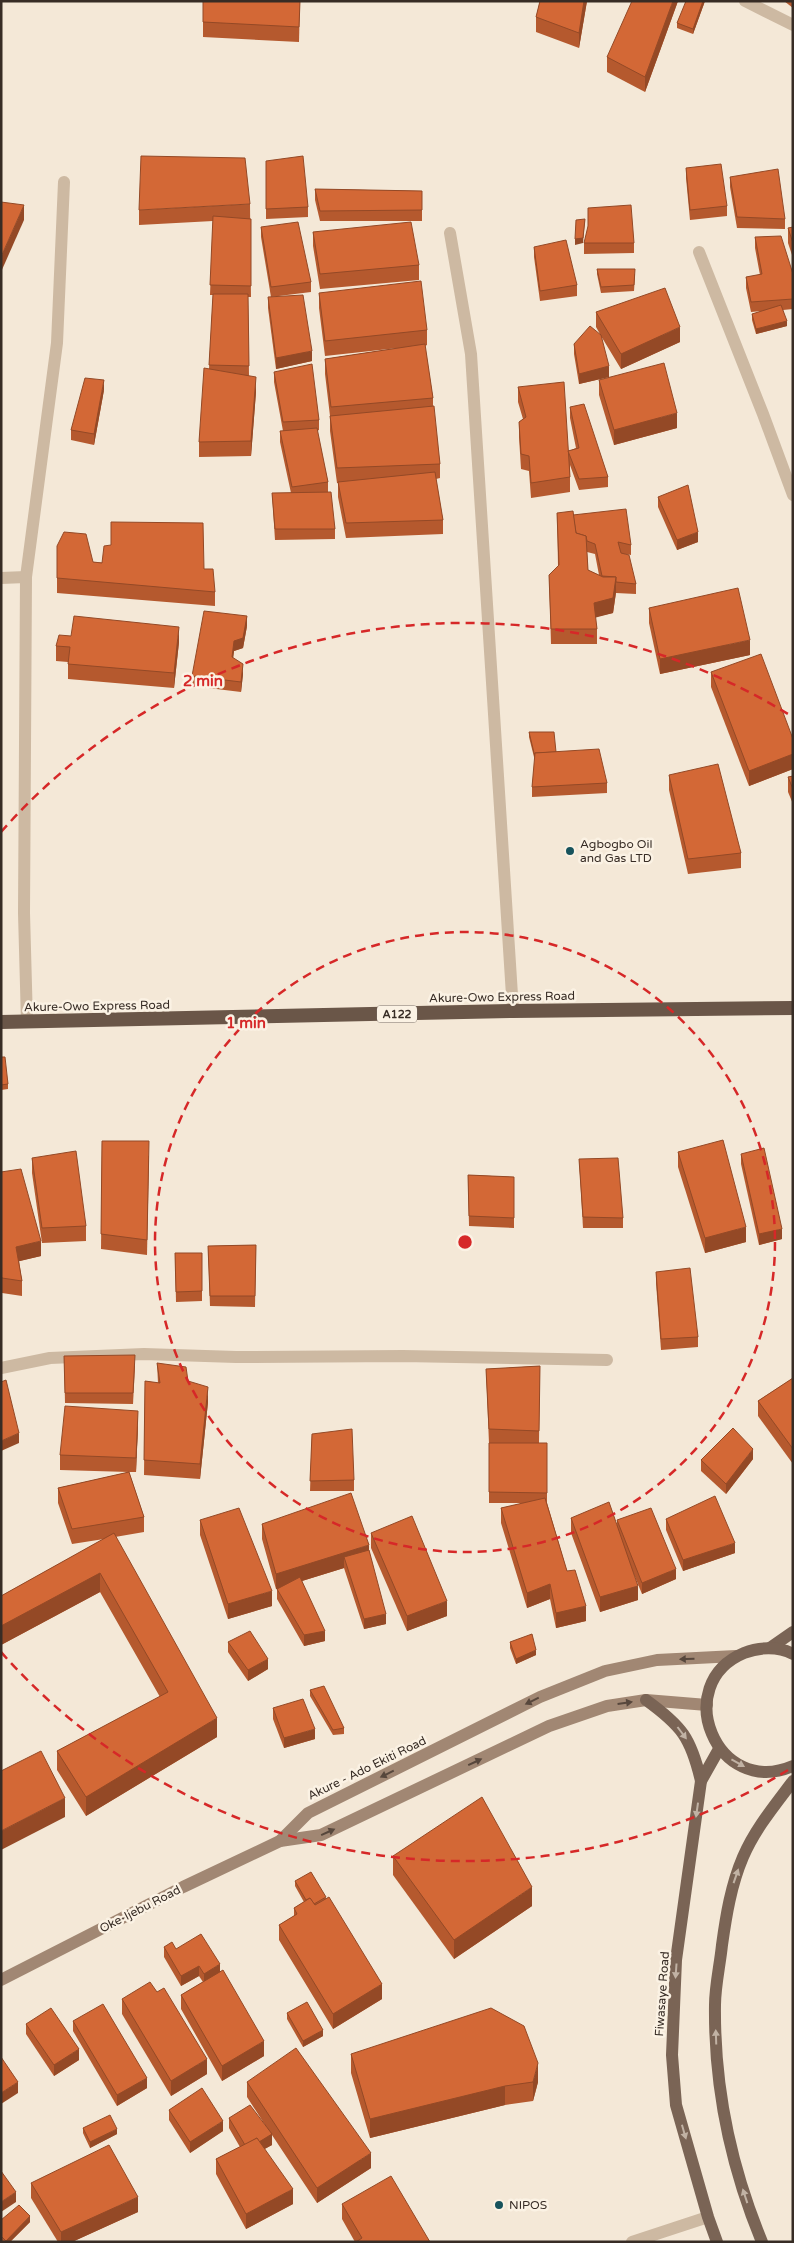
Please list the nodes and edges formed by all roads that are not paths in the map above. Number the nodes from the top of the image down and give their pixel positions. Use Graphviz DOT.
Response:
graph roads {
  1 [pos="745,1"];
  2 [pos="793,25"];
  3 [pos="64,182"];
  4 [pos="450,233"];
  5 [pos="699,252"];
  6 [pos="793,495"];
  7 [pos="26,577"];
  8 [pos="1,578"];
  9 [pos="793,1008"];
  10 [pos="513,1011"];
  11 [pos="1,1022"];
  12 [pos="27,1022"];
  13 [pos="607,1360"];
  14 [pos="1,1368"];
  15 [pos="793,1632"];
  16 [pos="770,1648"];
  17 [pos="793,1654"];
  18 [pos="736,1656"];
  19 [pos="646,1700"];
  20 [pos="707,1705"];
  21 [pos="719,1749"];
  22 [pos="793,1766"];
  23 [pos="701,1781"];
  24 [pos="793,1781"];
  25 [pos="280,1841"];
  26 [pos="1,1980"];
  27 [pos="708,2217"];
  28 [pos="632,2242"];
  29 [pos="717,2242"];
  30 [pos="762,2242"];
  1 -- 2 [label="street"];
  3 -- 7 [label="street"];
  4 -- 10 [label="street"];
  5 -- 6 [label="street"];
  7 -- 8 [label="street"];
  7 -- 12 [label="street"];
  9 -- 10 [label="highway, Akure-Owo Express Road / A122"];
  10 -- 12 [label="highway, Akure-Owo Express Road / A122"];
  11 -- 12 [label="highway, Akure-Owo Express Road / A122"];
  13 -- 14 [label="street"];
  15 -- 16 [label="main road"];
  16 -- 17 [label="main road"];
  16 -- 18 [label="main road"];
  18 -- 20 [label="main road"];
  18 -- 25 [label="main road, Akure - Ado Ekiti Road, one-way"];
  19 -- 20 [label="main road"];
  19 -- 23 [label="main road, one-way"];
  25 -- 19 [label="main road, one-way"];
  20 -- 21 [label="main road"];
  21 -- 22 [label="main road, one-way"];
  21 -- 23 [label="main road, Fiwasaye Road"];
  23 -- 27 [label="main road, Fiwasaye Road, one-way"];
  30 -- 24 [label="main road, one-way"];
  25 -- 26 [label="main road, Oke-Ijebu Road"];
  27 -- 28 [label="street"];
  27 -- 29 [label="main road, Fiwasaye Road"];
}
